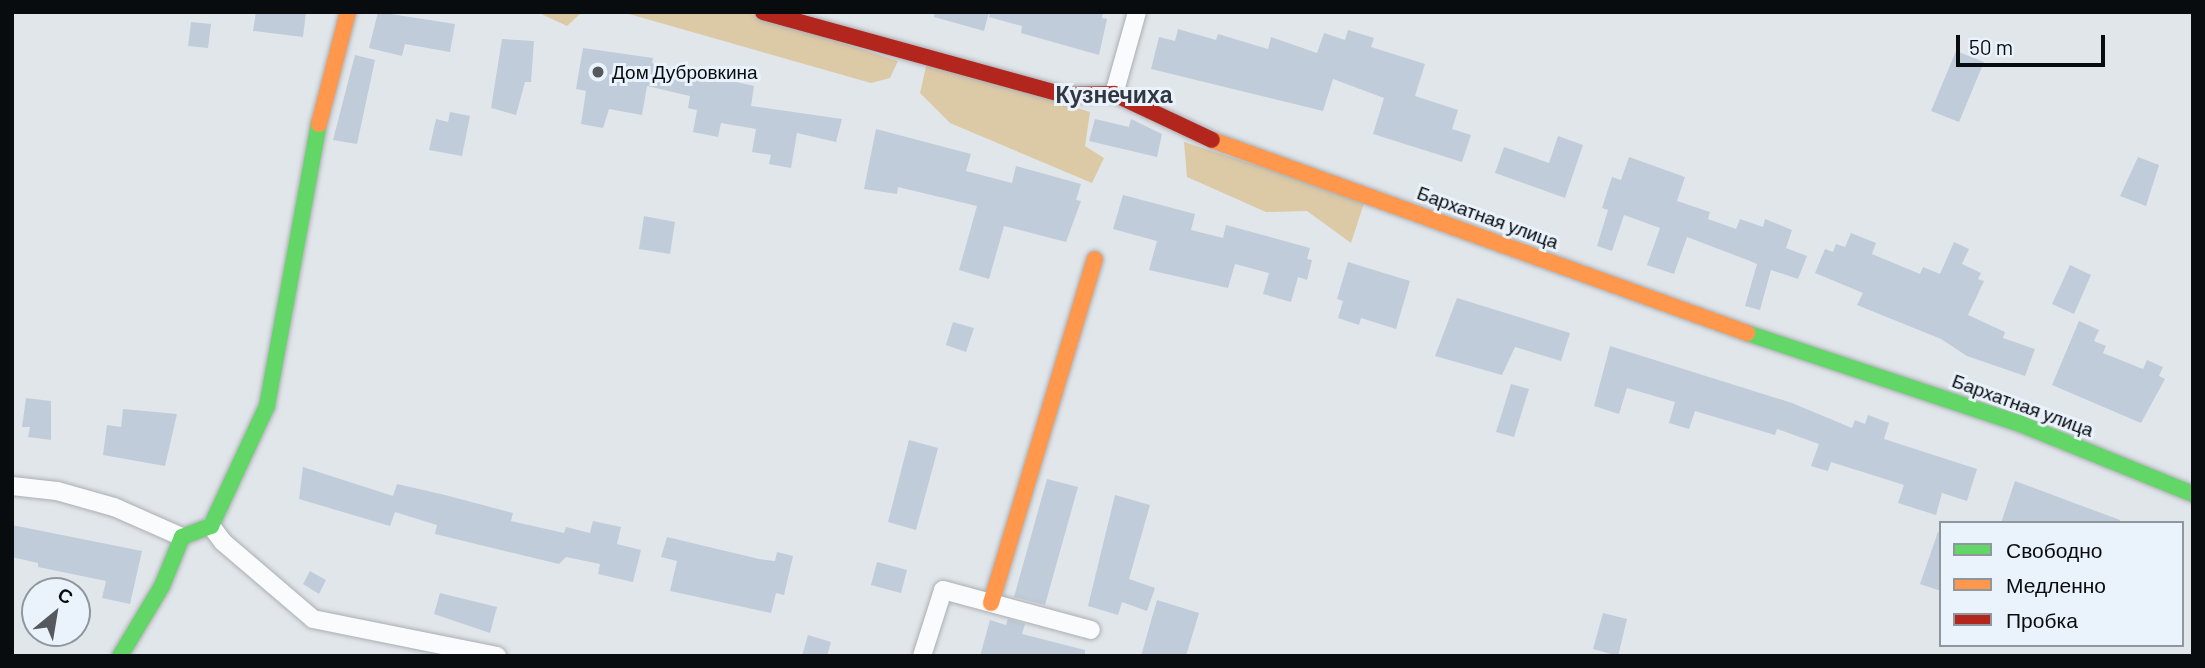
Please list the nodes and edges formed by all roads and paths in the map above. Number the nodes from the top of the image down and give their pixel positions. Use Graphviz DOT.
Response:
graph roads {
  1 [pos="348,12"];
  2 [pos="763,12"];
  3 [pos="1137,12"];
  4 [pos="1114,94"];
  5 [pos="1095,259"];
  6 [pos="12,486"];
  7 [pos="2193,494"];
  8 [pos="211,526"];
  9 [pos="182,537"];
  10 [pos="991,603"];
  11 [pos="1091,630"];
  12 [pos="120,656"];
  13 [pos="497,656"];
  14 [pos="922,656"];
  1 -- 8 [label="street"];
  2 -- 4 [label="street, Бархатная улица"];
  3 -- 4 [label="street"];
  4 -- 7 [label="street, Бархатная улица"];
  5 -- 10 [label="street"];
  6 -- 9 [label="street"];
  8 -- 9 [label="street"];
  8 -- 13 [label="street"];
  9 -- 12 [label="street"];
  10 -- 11 [label="street"];
  10 -- 14 [label="street"];
}
